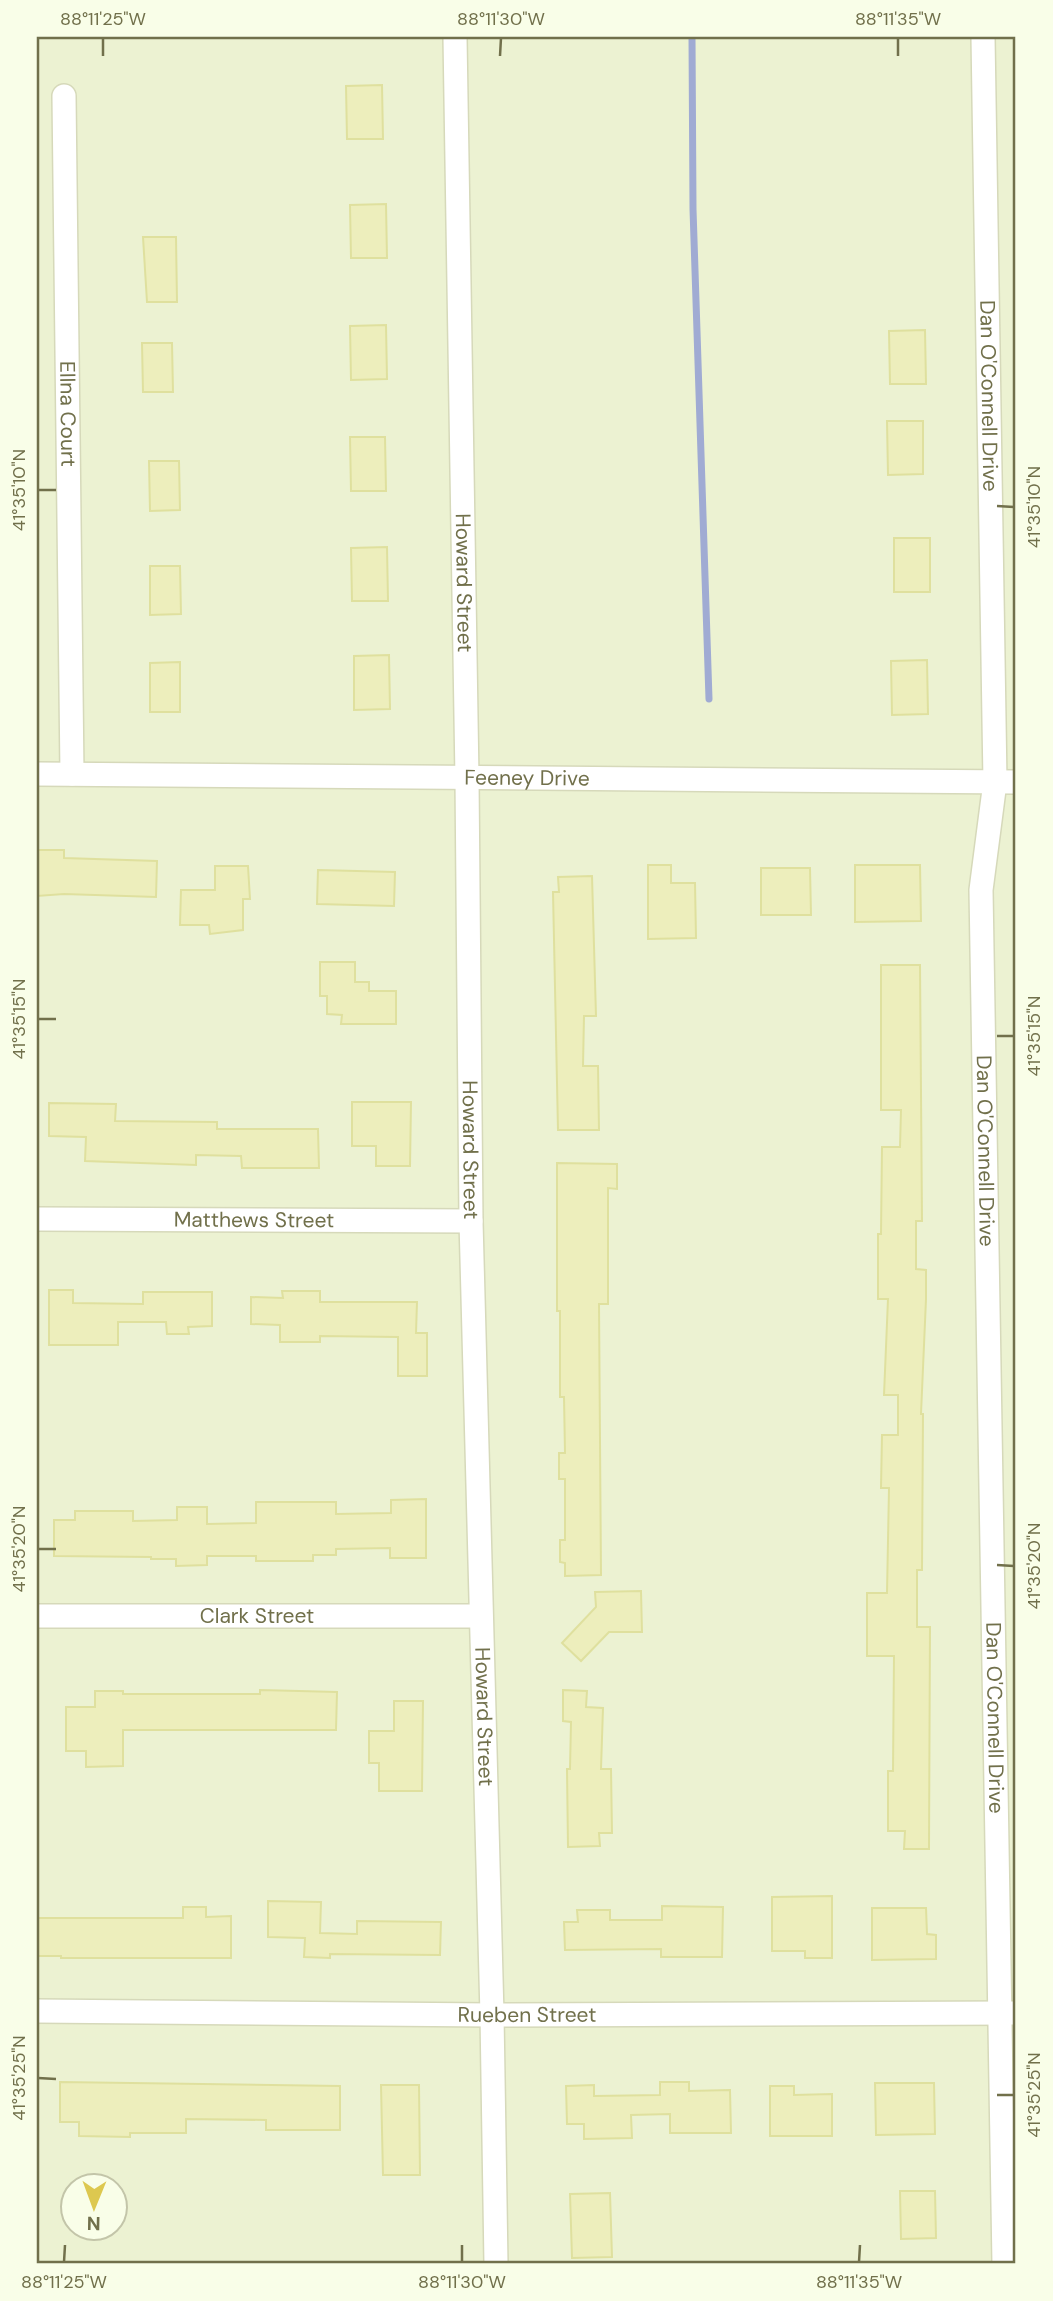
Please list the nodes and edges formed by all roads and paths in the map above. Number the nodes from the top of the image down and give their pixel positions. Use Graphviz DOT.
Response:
graph roads {
  1 [pos="455,37"];
  2 [pos="983,37"];
  3 [pos="64,96"];
  4 [pos="37,774"];
  5 [pos="72,774"];
  6 [pos="467,779"];
  7 [pos="1006,782"];
  8 [pos="37,1219"];
  9 [pos="471,1221"];
  10 [pos="37,1616"];
  11 [pos="480,1616"];
  12 [pos="37,2011"];
  13 [pos="1009,2013"];
  14 [pos="492,2015"];
  15 [pos="496,2264"];
  16 [pos="1004,2264"];
  1 -- 6 [label="street, Howard Street"];
  2 -- 7 [label="street, Dan O'Connell Drive"];
  3 -- 5 [label="street, Ellna Court"];
  4 -- 5 [label="street, Feeney Drive"];
  5 -- 6 [label="street, Feeney Drive"];
  6 -- 7 [label="street, Feeney Drive"];
  6 -- 9 [label="street, Howard Street"];
  7 -- 13 [label="street, Dan O'Connell Drive"];
  8 -- 9 [label="street, Matthews Street"];
  9 -- 11 [label="street, Howard Street"];
  10 -- 11 [label="street, Clark Street"];
  11 -- 14 [label="street, Howard Street"];
  12 -- 14 [label="street, Rueben Street"];
  13 -- 14 [label="street, Rueben Street"];
  13 -- 16 [label="street, Dan O'Connell Drive"];
  14 -- 15 [label="street, Howard Street"];
}
